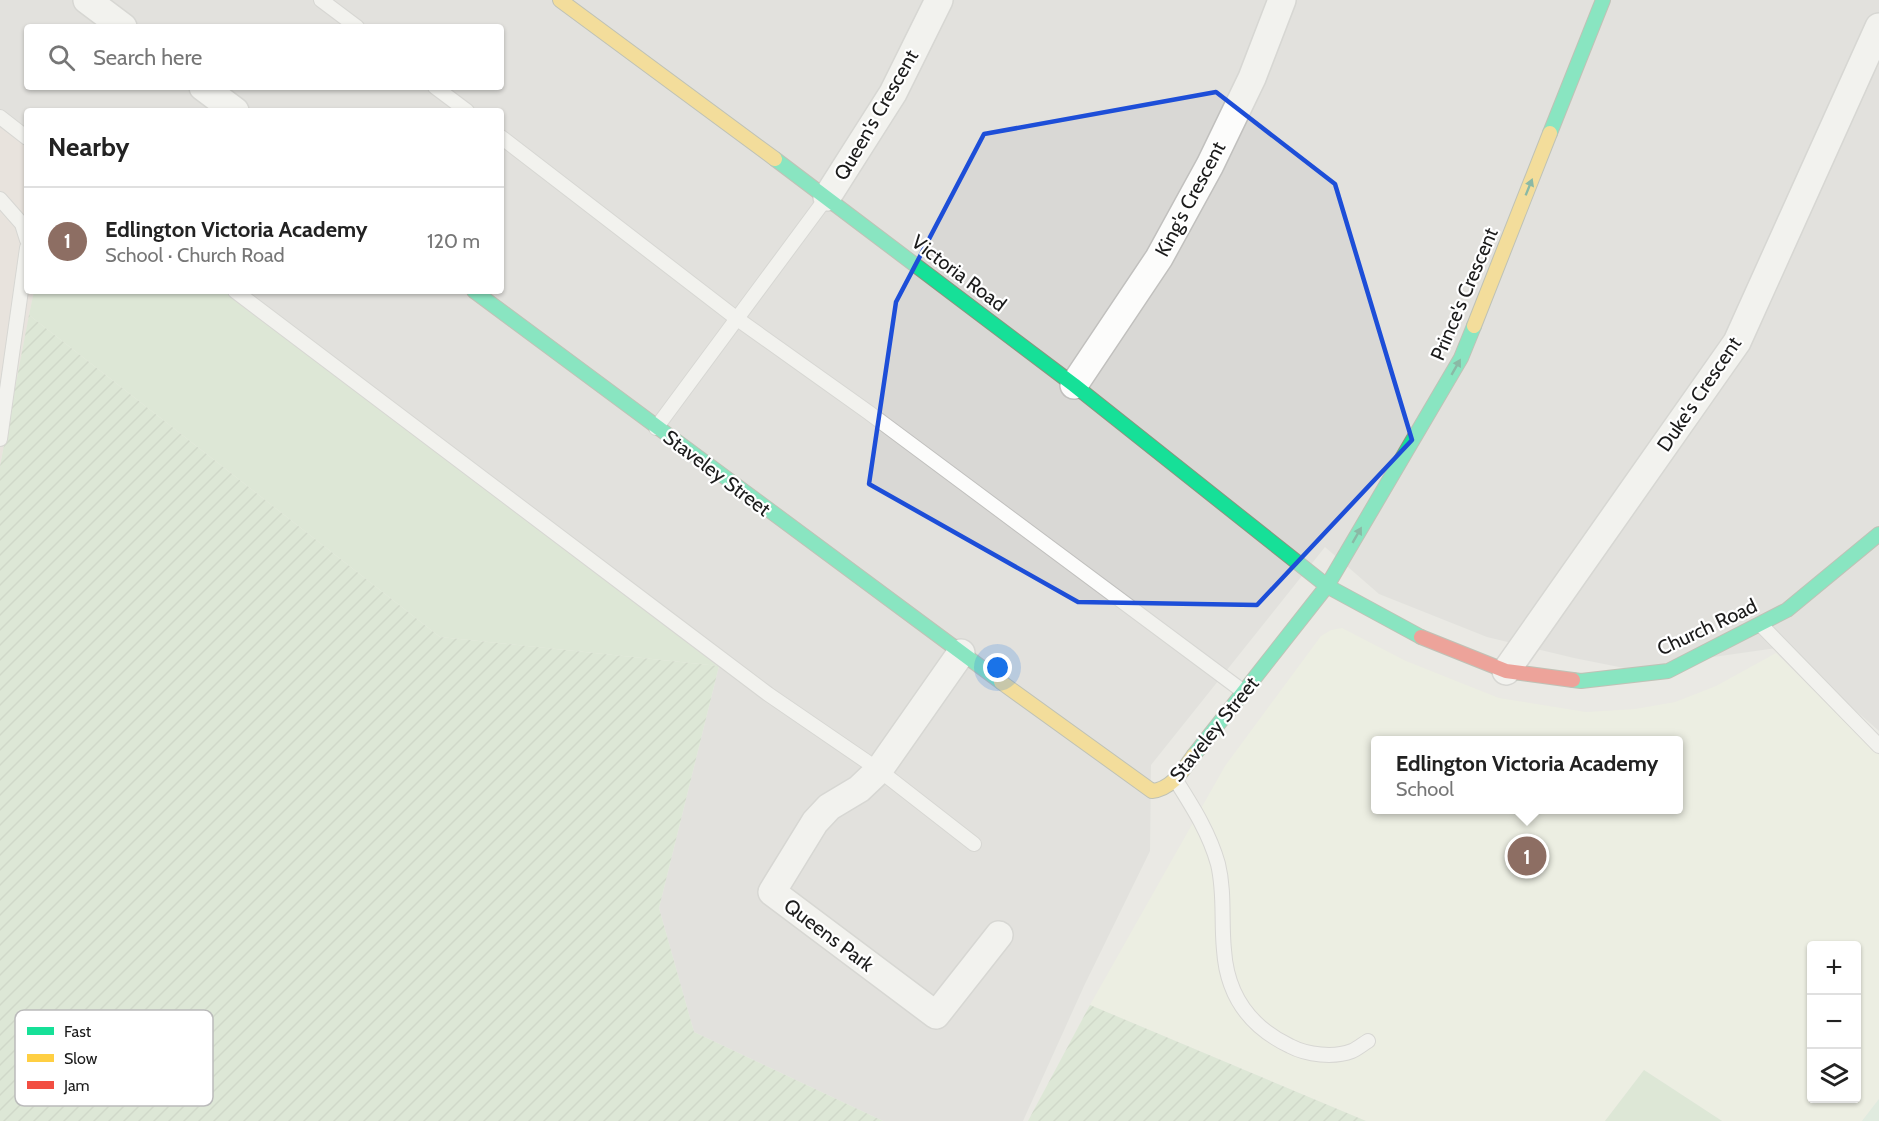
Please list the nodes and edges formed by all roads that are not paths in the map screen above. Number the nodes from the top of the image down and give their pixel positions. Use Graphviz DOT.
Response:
graph roads {
  1 [pos="87,0"];
  2 [pos="321,0"];
  3 [pos="560,0"];
  4 [pos="939,0"];
  5 [pos="1282,0"];
  6 [pos="1603,0"];
  7 [pos="119,24"];
  8 [pos="353,24"];
  9 [pos="1879,27"];
  10 [pos="207,90"];
  11 [pos="439,90"];
  12 [pos="231,108"];
  13 [pos="463,108"];
  14 [pos="0,117"];
  15 [pos="24,136"];
  16 [pos="504,138"];
  17 [pos="827,197"];
  18 [pos="0,199"];
  19 [pos="24,230"];
  20 [pos="24,269"];
  21 [pos="240,294"];
  22 [pos="478,294"];
  23 [pos="736,318"];
  24 [pos="1074,385"];
  25 [pos="656,428"];
  26 [pos="0,439"];
  27 [pos="1879,534"];
  28 [pos="1327,586"];
  29 [pos="1761,625"];
  30 [pos="961,653"];
  31 [pos="1506,670"];
  32 [pos="1244,692"];
  33 [pos="1879,746"];
  34 [pos="879,771"];
  35 [pos="1174,779"];
  36 [pos="974,844"];
  37 [pos="999,935"];
  38 [pos="1368,1041"];
  1 -- 7 [label="street"];
  2 -- 8 [label="lane"];
  3 -- 17 [label="street, Victoria Road"];
  4 -- 17 [label="street, Queen's Crescent"];
  5 -- 24 [label="street, King's Crescent"];
  28 -- 6 [label="street, Prince's Crescent, one-way"];
  9 -- 31 [label="street, Duke's Crescent"];
  10 -- 12 [label="street"];
  11 -- 13 [label="lane"];
  14 -- 15 [label="lane"];
  16 -- 23 [label="lane"];
  17 -- 23 [label="lane"];
  17 -- 24 [label="street, Victoria Road"];
  18 -- 19 [label="lane"];
  20 -- 26 [label="lane"];
  21 -- 34 [label="lane"];
  22 -- 25 [label="street, Staveley Street"];
  23 -- 25 [label="lane"];
  23 -- 32 [label="lane"];
  24 -- 28 [label="street, Victoria Road"];
  25 -- 30 [label="street, Staveley Street"];
  27 -- 29 [label="street, Church Road"];
  28 -- 31 [label="street, Church Road"];
  28 -- 32 [label="street, Staveley Street"];
  29 -- 31 [label="street, Church Road"];
  29 -- 33 [label="lane"];
  30 -- 34 [label="street"];
  30 -- 35 [label="street, Staveley Street"];
  32 -- 35 [label="street, Staveley Street"];
  34 -- 36 [label="lane"];
  34 -- 37 [label="street, Queens Park"];
  35 -- 38 [label="lane"];
}
